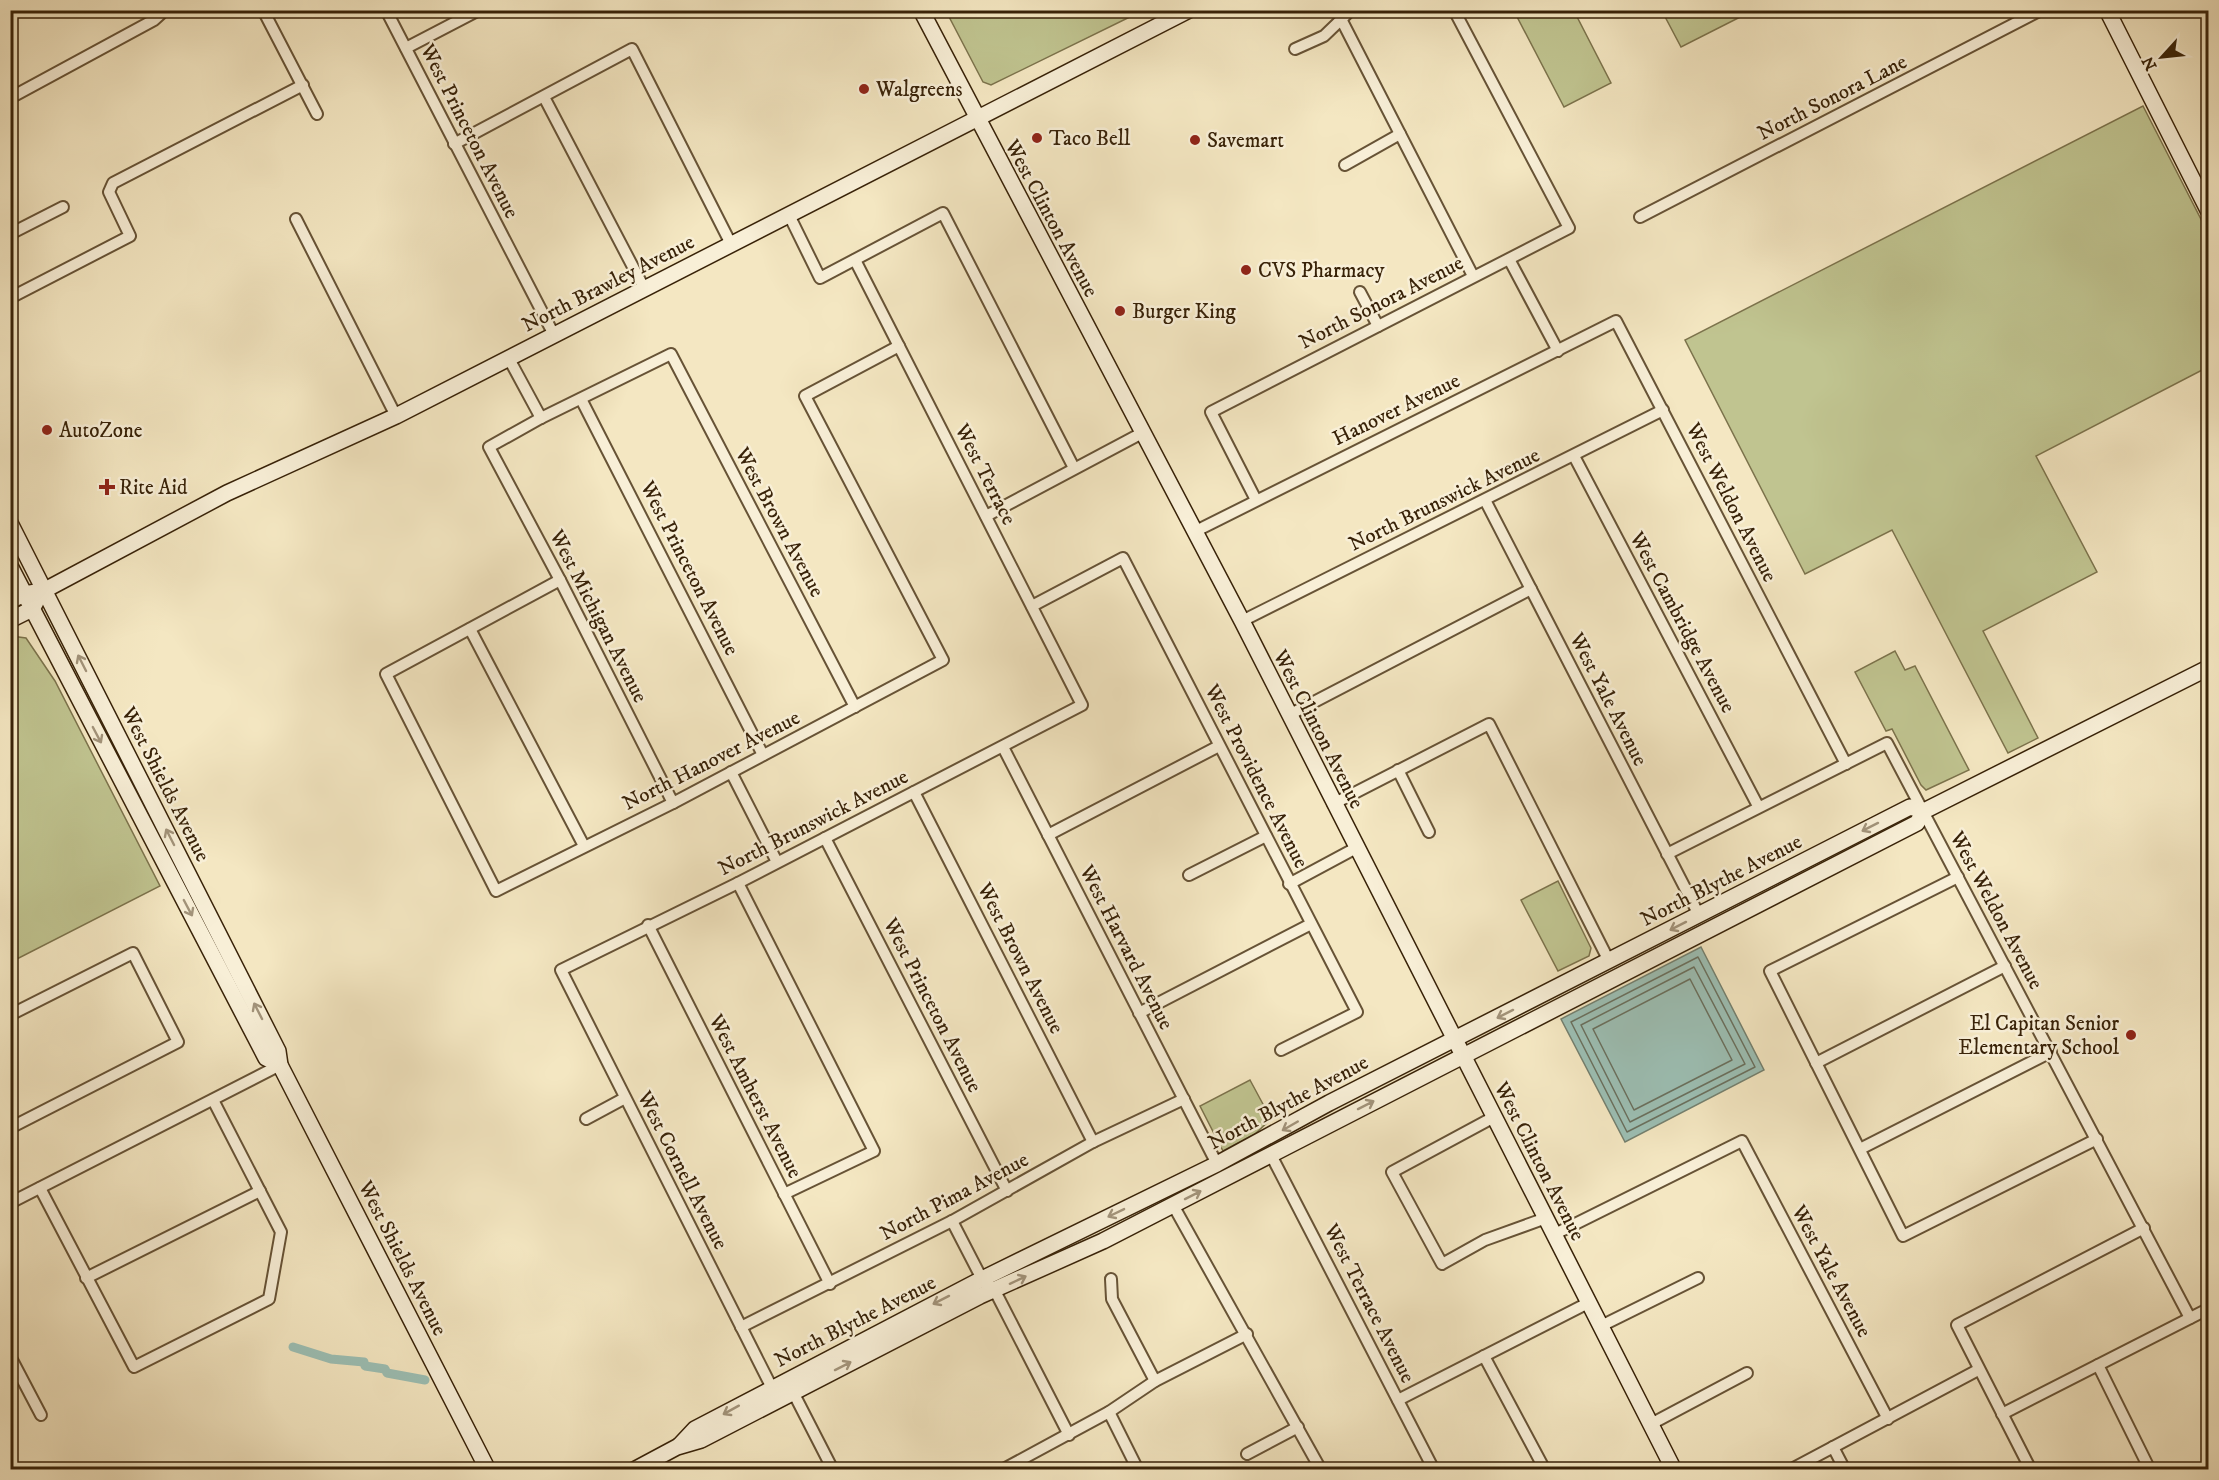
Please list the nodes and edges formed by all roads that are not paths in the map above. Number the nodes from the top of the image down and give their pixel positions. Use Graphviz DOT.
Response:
graph roads {
  1 [pos="165,10"];
  2 [pos="386,10"];
  3 [pos="479,10"];
  4 [pos="921,10"];
  5 [pos="1189,10"];
  6 [pos="1351,10"];
  7 [pos="1454,10"];
  8 [pos="2041,10"];
  9 [pos="2107,10"];
  10 [pos="264,12"];
  11 [pos="1341,20"];
  12 [pos="406,48"];
  13 [pos="1295,49"];
  14 [pos="303,85"];
  15 [pos="544,97"];
  16 [pos="10,98"];
  17 [pos="317,114"];
  18 [pos="976,119"];
  19 [pos="1400,134"];
  20 [pos="454,144"];
  21 [pos="1345,165"];
  22 [pos="63,207"];
  23 [pos="2208,210"];
  24 [pos="789,215"];
  25 [pos="1640,217"];
  26 [pos="296,219"];
  27 [pos="10,234"];
  28 [pos="731,244"];
  29 [pos="855,260"];
  30 [pos="1510,261"];
  31 [pos="1473,276"];
  32 [pos="644,288"];
  33 [pos="1360,292"];
  34 [pos="10,298"];
  35 [pos="1616,321"];
  36 [pos="1378,326"];
  37 [pos="553,333"];
  38 [pos="899,346"];
  39 [pos="1558,351"];
  40 [pos="508,357"];
  41 [pos="581,399"];
  42 [pos="1663,410"];
  43 [pos="396,416"];
  44 [pos="541,418"];
  45 [pos="1142,433"];
  46 [pos="1574,456"];
  47 [pos="1074,468"];
  48 [pos="1256,500"];
  49 [pos="1485,500"];
  50 [pos="986,516"];
  51 [pos="10,523"];
  52 [pos="1194,532"];
  53 [pos="10,566"];
  54 [pos="560,580"];
  55 [pos="1531,589"];
  56 [pos="45,590"];
  57 [pos="17,597"];
  58 [pos="1032,606"];
  59 [pos="32,609"];
  60 [pos="10,620"];
  61 [pos="1242,621"];
  62 [pos="470,629"];
  63 [pos="2208,668"];
  64 [pos="1082,705"];
  65 [pos="855,707"];
  66 [pos="1289,715"];
  67 [pos="1219,746"];
  68 [pos="1003,747"];
  69 [pos="763,755"];
  70 [pos="1846,764"];
  71 [pos="1398,770"];
  72 [pos="731,772"];
  73 [pos="914,792"];
  74 [pos="673,803"];
  75 [pos="1333,804"];
  76 [pos="1758,806"];
  77 [pos="1923,811"];
  78 [pos="1429,832"];
  79 [pos="1048,835"];
  80 [pos="1266,836"];
  81 [pos="825,838"];
  82 [pos="584,846"];
  83 [pos="1356,848"];
  84 [pos="1667,854"];
  85 [pos="777,862"];
  86 [pos="1190,875"];
  87 [pos="1958,878"];
  88 [pos="738,882"];
  89 [pos="1289,884"];
  90 [pos="1699,915"];
  91 [pos="1311,924"];
  92 [pos="648,925"];
  93 [pos="1609,962"];
  94 [pos="2004,966"];
  95 [pos="561,970"];
  96 [pos="1139,1013"];
  97 [pos="10,1015"];
  98 [pos="1454,1040"];
  99 [pos="1281,1050"];
  100 [pos="2051,1052"];
  101 [pos="1462,1056"];
  102 [pos="1816,1062"];
  103 [pos="280,1065"];
  104 [pos="625,1098"];
  105 [pos="1184,1099"];
  106 [pos="213,1100"];
  107 [pos="1494,1117"];
  108 [pos="586,1119"];
  109 [pos="10,1128"];
  110 [pos="2097,1139"];
  111 [pos="1093,1142"];
  112 [pos="1860,1149"];
  113 [pos="1271,1155"];
  114 [pos="1218,1164"];
  115 [pos="40,1188"];
  116 [pos="260,1191"];
  117 [pos="1007,1191"];
  118 [pos="784,1194"];
  119 [pos="10,1203"];
  120 [pos="1173,1205"];
  121 [pos="1546,1218"];
  122 [pos="952,1221"];
  123 [pos="2144,1228"];
  124 [pos="1555,1234"];
  125 [pos="86,1278"];
  126 [pos="1698,1278"];
  127 [pos="1111,1279"];
  128 [pos="830,1284"];
  129 [pos="988,1285"];
  130 [pos="1588,1303"];
  131 [pos="2208,1309"];
  132 [pos="2190,1318"];
  133 [pos="1601,1326"];
  134 [pos="741,1327"];
  135 [pos="1247,1334"];
  136 [pos="10,1356"];
  137 [pos="1484,1356"];
  138 [pos="821,1363"];
  139 [pos="2098,1365"];
  140 [pos="1978,1370"];
  141 [pos="1747,1373"];
  142 [pos="1155,1381"];
  143 [pos="772,1388"];
  144 [pos="793,1392"];
  145 [pos="1398,1400"];
  146 [pos="1109,1412"];
  147 [pos="41,1414"];
  148 [pos="2002,1414"];
  149 [pos="747,1416"];
  150 [pos="1888,1419"];
  151 [pos="1651,1424"];
  152 [pos="1298,1427"];
  153 [pos="1069,1435"];
  154 [pos="678,1447"];
  155 [pos="1833,1447"];
  156 [pos="1247,1454"];
  157 [pos="1022,1465"];
  158 [pos="488,1470"];
  159 [pos="634,1470"];
  160 [pos="833,1470"];
  161 [pos="1002,1470"];
  162 [pos="1138,1470"];
  163 [pos="1321,1470"];
  164 [pos="1434,1470"];
  165 [pos="1545,1470"];
  166 [pos="1674,1470"];
  167 [pos="1790,1470"];
  168 [pos="1845,1470"];
  169 [pos="2031,1470"];
  170 [pos="2150,1470"];
  1 -- 16 [label="street"];
  2 -- 12 [label="street, West Princeton Avenue"];
  3 -- 12 [label="street"];
  4 -- 18 [label="street, West Clinton Avenue"];
  5 -- 18 [label="street, North Brawley Avenue"];
  6 -- 11 [label="street"];
  7 -- 30 [label="street, North Sonora Avenue"];
  8 -- 25 [label="street, North Sonora Lane"];
  9 -- 23 [label="street"];
  10 -- 14 [label="street"];
  11 -- 13 [label="street"];
  11 -- 19 [label="street"];
  12 -- 20 [label="street, West Princeton Avenue"];
  14 -- 17 [label="street"];
  14 -- 34 [label="street"];
  15 -- 20 [label="street"];
  15 -- 28 [label="street"];
  15 -- 32 [label="street"];
  18 -- 24 [label="street, North Brawley Avenue"];
  18 -- 45 [label="street, West Clinton Avenue"];
  19 -- 21 [label="street"];
  19 -- 31 [label="street"];
  20 -- 37 [label="street, West Princeton Avenue"];
  22 -- 27 [label="street"];
  24 -- 28 [label="street, North Brawley Avenue"];
  24 -- 29 [label="street"];
  26 -- 43 [label="street"];
  28 -- 32 [label="street, North Brawley Avenue"];
  29 -- 38 [label="street, West Terrace"];
  29 -- 47 [label="street"];
  30 -- 31 [label="street, North Sonora Avenue"];
  30 -- 39 [label="street"];
  31 -- 36 [label="street, North Sonora Avenue"];
  32 -- 37 [label="street, North Brawley Avenue"];
  33 -- 36 [label="street"];
  35 -- 39 [label="street, Hanover Avenue"];
  35 -- 42 [label="street, West Weldon Avenue"];
  36 -- 48 [label="street, North Sonora Avenue"];
  37 -- 40 [label="street, North Brawley Avenue"];
  38 -- 50 [label="street, West Terrace"];
  38 -- 65 [label="street, North Hanover Avenue"];
  39 -- 48 [label="street, Hanover Avenue"];
  40 -- 43 [label="street, North Brawley Avenue"];
  40 -- 44 [label="street"];
  41 -- 44 [label="street"];
  41 -- 65 [label="street, West Brown Avenue"];
  41 -- 69 [label="street, West Princeton Avenue"];
  42 -- 46 [label="street, North Brunswick Avenue"];
  42 -- 70 [label="street, West Weldon Avenue"];
  43 -- 56 [label="street, North Brawley Avenue"];
  44 -- 54 [label="street, West Michigan Avenue"];
  45 -- 47 [label="street"];
  45 -- 52 [label="street, West Clinton Avenue"];
  46 -- 49 [label="street, North Brunswick Avenue"];
  46 -- 76 [label="street, West Cambridge Avenue"];
  47 -- 50 [label="street"];
  48 -- 52 [label="street, Hanover Avenue"];
  49 -- 55 [label="street, West Yale Avenue"];
  49 -- 61 [label="street, North Brunswick Avenue"];
  50 -- 58 [label="street, West Terrace"];
  51 -- 56 [label="street, West Shields Avenue"];
  52 -- 61 [label="street, West Clinton Avenue"];
  53 -- 57 [label="street, West Shields Avenue"];
  54 -- 62 [label="street"];
  54 -- 74 [label="street, West Michigan Avenue"];
  55 -- 66 [label="street"];
  55 -- 84 [label="street, West Yale Avenue"];
  56 -- 57 [label="street, North Brawley Avenue"];
  56 -- 59 [label="street, North Brawley Avenue"];
  103 -- 56 [label="street, West Shields Avenue, one-way"];
  57 -- 59 [label="street, West Shields Avenue"];
  58 -- 64 [label="street, West Terrace"];
  58 -- 67 [label="street, West Providence Avenue"];
  59 -- 60 [label="street, North Brawley Avenue"];
  59 -- 103 [label="street, West Shields Avenue, one-way"];
  61 -- 66 [label="street, West Clinton Avenue"];
  62 -- 82 [label="street"];
  62 -- 82 [label="street, North Hanover Avenue"];
  63 -- 77 [label="street, North Blythe Avenue"];
  64 -- 68 [label="street, North Brunswick Avenue"];
  65 -- 69 [label="street, North Hanover Avenue"];
  66 -- 75 [label="street, West Clinton Avenue"];
  67 -- 79 [label="street"];
  67 -- 80 [label="street, West Providence Avenue"];
  68 -- 73 [label="street, North Brunswick Avenue"];
  68 -- 79 [label="street, West Harvard Avenue"];
  69 -- 72 [label="street, North Hanover Avenue"];
  70 -- 76 [label="street"];
  70 -- 77 [label="street, West Weldon Avenue"];
  71 -- 75 [label="street"];
  71 -- 78 [label="street"];
  71 -- 93 [label="street"];
  72 -- 74 [label="street, North Hanover Avenue"];
  72 -- 85 [label="street"];
  73 -- 81 [label="street, North Brunswick Avenue"];
  73 -- 111 [label="street, West Brown Avenue"];
  74 -- 82 [label="street, North Hanover Avenue"];
  75 -- 83 [label="street, West Clinton Avenue"];
  76 -- 84 [label="street"];
  77 -- 87 [label="street, West Weldon Avenue"];
  77 -- 90 [label="street, North Blythe Avenue, one-way"];
  77 -- 101 [label="street, North Blythe Avenue"];
  79 -- 96 [label="street, West Harvard Avenue"];
  80 -- 86 [label="street"];
  80 -- 89 [label="street, West Providence Avenue"];
  81 -- 85 [label="street, North Brunswick Avenue"];
  81 -- 117 [label="street, West Princeton Avenue"];
  83 -- 89 [label="street"];
  83 -- 98 [label="street, West Clinton Avenue"];
  84 -- 90 [label="street, West Yale Avenue"];
  85 -- 88 [label="street, North Brunswick Avenue"];
  87 -- 94 [label="street, West Weldon Avenue"];
  87 -- 102 [label="street"];
  88 -- 92 [label="street, North Brunswick Avenue"];
  88 -- 118 [label="street"];
  89 -- 91 [label="street, West Providence Avenue"];
  90 -- 93 [label="street, North Blythe Avenue, one-way"];
  91 -- 96 [label="street"];
  91 -- 99 [label="street, West Providence Avenue"];
  92 -- 95 [label="street, North Brunswick Avenue"];
  92 -- 118 [label="street, West Amherst Avenue"];
  93 -- 98 [label="street, North Blythe Avenue, one-way"];
  94 -- 100 [label="street, West Weldon Avenue"];
  94 -- 102 [label="street"];
  95 -- 104 [label="street, West Cornell Avenue"];
  96 -- 105 [label="street, West Harvard Avenue"];
  97 -- 109 [label="street"];
  98 -- 101 [label="street, West Clinton Avenue"];
  98 -- 114 [label="street, North Blythe Avenue, one-way"];
  100 -- 110 [label="street, West Weldon Avenue"];
  100 -- 112 [label="street"];
  101 -- 107 [label="street, West Clinton Avenue"];
  113 -- 101 [label="street, North Blythe Avenue, one-way"];
  102 -- 112 [label="street"];
  103 -- 106 [label="street"];
  103 -- 158 [label="street, West Shields Avenue"];
  104 -- 108 [label="street"];
  104 -- 134 [label="street, West Cornell Avenue"];
  105 -- 111 [label="street, North Pima Avenue"];
  105 -- 114 [label="street, West Harvard Avenue"];
  106 -- 115 [label="street"];
  106 -- 116 [label="street"];
  107 -- 121 [label="street, West Clinton Avenue"];
  107 -- 121 [label="street"];
  110 -- 112 [label="street"];
  110 -- 123 [label="street, West Weldon Avenue"];
  111 -- 117 [label="street, North Pima Avenue"];
  120 -- 113 [label="street, North Blythe Avenue, one-way"];
  113 -- 145 [label="street, West Terrace Avenue"];
  114 -- 129 [label="street, North Blythe Avenue, one-way"];
  115 -- 119 [label="street"];
  115 -- 125 [label="street"];
  116 -- 125 [label="street"];
  116 -- 125 [label="street"];
  117 -- 122 [label="street, North Pima Avenue"];
  118 -- 128 [label="street, West Amherst Avenue"];
  129 -- 120 [label="street, North Blythe Avenue, one-way"];
  120 -- 135 [label="street"];
  121 -- 124 [label="street, West Clinton Avenue"];
  122 -- 128 [label="street, North Pima Avenue"];
  122 -- 129 [label="street"];
  123 -- 132 [label="street, West Weldon Avenue"];
  123 -- 140 [label="street"];
  124 -- 130 [label="street, West Clinton Avenue"];
  124 -- 150 [label="street, West Yale Avenue"];
  126 -- 133 [label="street"];
  127 -- 142 [label="street"];
  128 -- 134 [label="street, North Pima Avenue"];
  129 -- 138 [label="street, North Blythe Avenue, one-way"];
  144 -- 129 [label="street, North Blythe Avenue, one-way"];
  129 -- 153 [label="street"];
  130 -- 133 [label="street, West Clinton Avenue"];
  130 -- 137 [label="street"];
  131 -- 132 [label="street"];
  132 -- 139 [label="street"];
  133 -- 151 [label="street, West Clinton Avenue"];
  134 -- 143 [label="street, West Cornell Avenue"];
  135 -- 142 [label="street"];
  135 -- 152 [label="street"];
  136 -- 147 [label="street"];
  137 -- 145 [label="street"];
  137 -- 165 [label="street"];
  138 -- 143 [label="street, North Blythe Avenue"];
  138 -- 144 [label="street"];
  139 -- 148 [label="street"];
  139 -- 170 [label="street"];
  140 -- 148 [label="street"];
  140 -- 150 [label="street"];
  141 -- 151 [label="street"];
  142 -- 146 [label="street"];
  143 -- 149 [label="street"];
  143 -- 154 [label="street, North Blythe Avenue, one-way"];
  144 -- 149 [label="street, North Blythe Avenue"];
  144 -- 160 [label="street"];
  145 -- 164 [label="street, West Terrace Avenue"];
  146 -- 153 [label="street"];
  146 -- 162 [label="street"];
  148 -- 169 [label="street"];
  149 -- 154 [label="street, North Blythe Avenue"];
  150 -- 155 [label="street"];
  151 -- 166 [label="street, West Clinton Avenue"];
  152 -- 156 [label="street"];
  152 -- 163 [label="street"];
  153 -- 157 [label="street"];
  154 -- 159 [label="street, North Blythe Avenue"];
  155 -- 167 [label="street"];
  155 -- 168 [label="street"];
  157 -- 161 [label="street"];
}
